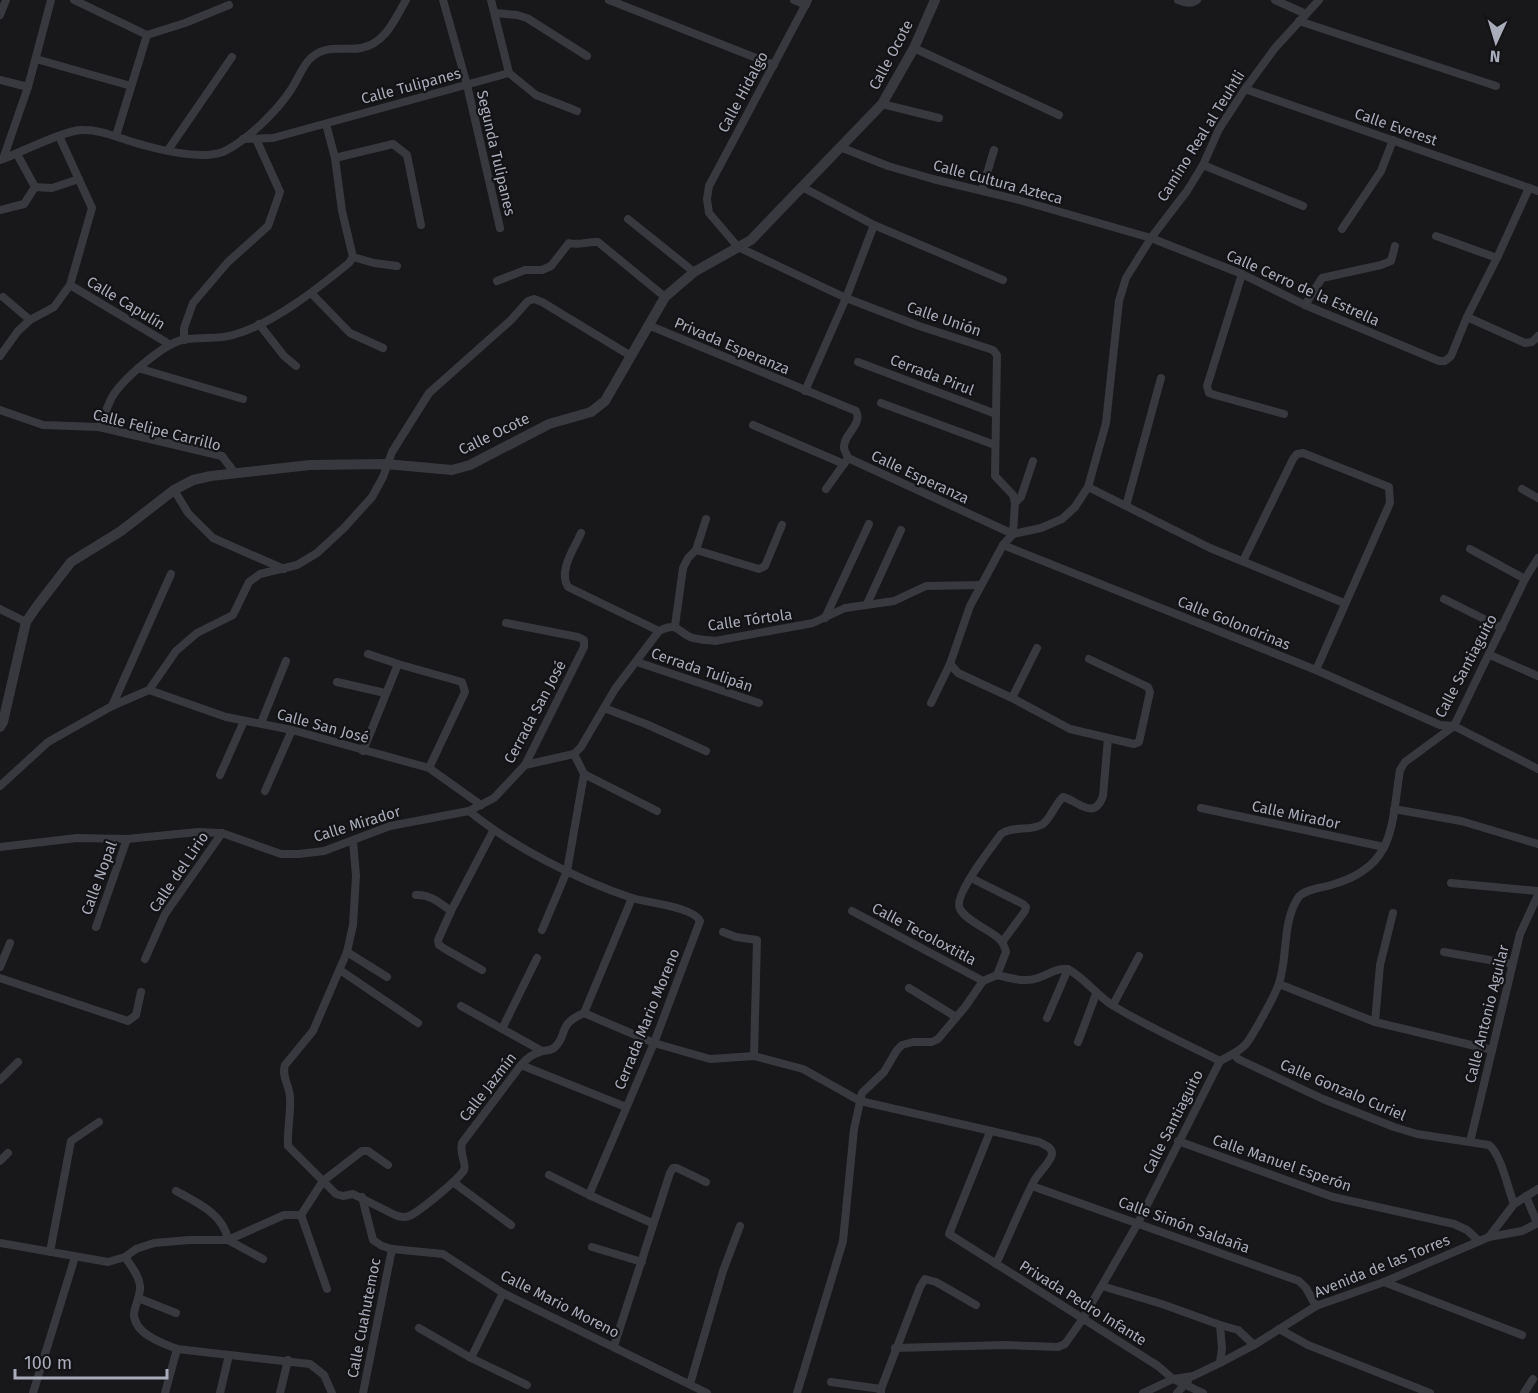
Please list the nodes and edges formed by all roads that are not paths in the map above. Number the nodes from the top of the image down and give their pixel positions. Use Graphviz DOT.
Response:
graph roads {
  1 [pos="6,0"];
  2 [pos="51,0"];
  3 [pos="74,0"];
  4 [pos="406,0"];
  5 [pos="443,0"];
  6 [pos="491,0"];
  7 [pos="609,0"];
  8 [pos="794,0"];
  9 [pos="935,0"];
  10 [pos="1178,0"];
  11 [pos="1197,0"];
  12 [pos="1275,0"];
  13 [pos="1318,0"];
  14 [pos="807,2"];
  15 [pos="229,5"];
  16 [pos="495,13"];
  17 [pos="1306,14"];
  18 [pos="0,15"];
  19 [pos="1299,21"];
  20 [pos="147,35"];
  21 [pos="914,48"];
  22 [pos="587,56"];
  23 [pos="232,57"];
  24 [pos="36,59"];
  25 [pos="774,65"];
  26 [pos="508,73"];
  27 [pos="0,80"];
  28 [pos="467,85"];
  29 [pos="131,86"];
  30 [pos="1496,86"];
  31 [pos="28,87"];
  32 [pos="1245,89"];
  33 [pos="882,104"];
  34 [pos="577,111"];
  35 [pos="1059,115"];
  36 [pos="939,118"];
  37 [pos="326,124"];
  38 [pos="59,136"];
  39 [pos="116,136"];
  40 [pos="243,139"];
  41 [pos="255,139"];
  42 [pos="1393,140"];
  43 [pos="840,147"];
  44 [pos="168,150"];
  45 [pos="994,150"];
  46 [pos="17,154"];
  47 [pos="335,158"];
  48 [pos="2,159"];
  49 [pos="1203,165"];
  50 [pos="79,179"];
  51 [pos="35,187"];
  52 [pos="802,187"];
  53 [pos="1534,189"];
  54 [pos="982,190"];
  55 [pos="1303,206"];
  56 [pos="0,210"];
  57 [pos="628,219"];
  58 [pos="421,225"];
  59 [pos="874,225"];
  60 [pos="500,228"];
  61 [pos="1342,229"];
  62 [pos="1436,236"];
  63 [pos="1150,238"];
  64 [pos="1395,246"];
  65 [pos="738,247"];
  66 [pos="353,257"];
  67 [pos="1497,258"];
  68 [pos="397,266"];
  69 [pos="694,272"];
  70 [pos="1242,274"];
  71 [pos="1003,280"];
  72 [pos="496,281"];
  73 [pos="70,285"];
  74 [pos="312,294"];
  75 [pos="3,297"];
  76 [pos="665,297"];
  77 [pos="846,298"];
  78 [pos="1305,305"];
  79 [pos="1467,317"];
  80 [pos="30,320"];
  81 [pos="259,324"];
  82 [pos="648,326"];
  83 [pos="1538,336"];
  84 [pos="184,340"];
  85 [pos="169,344"];
  86 [pos="382,348"];
  87 [pos="0,356"];
  88 [pos="631,356"];
  89 [pos="858,362"];
  90 [pos="296,366"];
  91 [pos="138,369"];
  92 [pos="1161,378"];
  93 [pos="805,392"];
  94 [pos="243,399"];
  95 [pos="881,403"];
  96 [pos="0,410"];
  97 [pos="996,414"];
  98 [pos="1284,414"];
  99 [pos="753,425"];
  100 [pos="99,427"];
  101 [pos="995,445"];
  102 [pos="846,461"];
  103 [pos="1033,461"];
  104 [pos="386,464"];
  105 [pos="234,472"];
  106 [pos="1088,487"];
  107 [pos="826,489"];
  108 [pos="1522,489"];
  109 [pos="174,490"];
  110 [pos="1538,498"];
  111 [pos="1015,503"];
  112 [pos="1126,506"];
  113 [pos="706,519"];
  114 [pos="869,524"];
  115 [pos="782,525"];
  116 [pos="901,530"];
  117 [pos="581,533"];
  118 [pos="1013,534"];
  119 [pos="1003,545"];
  120 [pos="1470,549"];
  121 [pos="696,550"];
  122 [pos="1538,558"];
  123 [pos="1243,561"];
  124 [pos="284,569"];
  125 [pos="171,574"];
  126 [pos="1525,579"];
  127 [pos="981,585"];
  128 [pos="1444,599"];
  129 [pos="1344,603"];
  130 [pos="867,604"];
  131 [pos="0,609"];
  132 [pos="825,619"];
  133 [pos="26,622"];
  134 [pos="506,623"];
  135 [pos="675,627"];
  136 [pos="1502,628"];
  137 [pos="659,631"];
  138 [pos="1037,648"];
  139 [pos="368,654"];
  140 [pos="1490,655"];
  141 [pos="1089,659"];
  142 [pos="286,661"];
  143 [pos="637,662"];
  144 [pos="398,664"];
  145 [pos="950,664"];
  146 [pos="1316,670"];
  147 [pos="1538,676"];
  148 [pos="337,681"];
  149 [pos="149,690"];
  150 [pos="385,693"];
  151 [pos="1012,698"];
  152 [pos="931,703"];
  153 [pos="759,704"];
  154 [pos="112,706"];
  155 [pos="604,708"];
  156 [pos="244,721"];
  157 [pos="261,723"];
  158 [pos="1454,726"];
  159 [pos="0,728"];
  160 [pos="292,730"];
  161 [pos="1108,738"];
  162 [pos="363,751"];
  163 [pos="706,751"];
  164 [pos="574,754"];
  165 [pos="525,765"];
  166 [pos="429,768"];
  167 [pos="1538,769"];
  168 [pos="584,774"];
  169 [pos="220,775"];
  170 [pos="0,786"];
  171 [pos="265,791"];
  172 [pos="481,805"];
  173 [pos="1201,808"];
  174 [pos="1394,809"];
  175 [pos="469,811"];
  176 [pos="657,811"];
  177 [pos="493,831"];
  178 [pos="222,833"];
  179 [pos="127,839"];
  180 [pos="354,841"];
  181 [pos="1538,844"];
  182 [pos="0,847"];
  183 [pos="1384,847"];
  184 [pos="567,871"];
  185 [pos="970,878"];
  186 [pos="1451,883"];
  187 [pos="1538,891"];
  188 [pos="416,895"];
  189 [pos="1538,896"];
  190 [pos="632,898"];
  191 [pos="450,911"];
  192 [pos="852,911"];
  193 [pos="1393,912"];
  194 [pos="1534,912"];
  195 [pos="96,927"];
  196 [pos="542,930"];
  197 [pos="723,932"];
  198 [pos="1003,941"];
  199 [pos="10,943"];
  200 [pos="347,952"];
  201 [pos="1444,952"];
  202 [pos="1139,956"];
  203 [pos="537,958"];
  204 [pos="145,959"];
  205 [pos="1512,964"];
  206 [pos="0,968"];
  207 [pos="1068,969"];
  208 [pos="340,970"];
  209 [pos="482,970"];
  210 [pos="997,975"];
  211 [pos="387,976"];
  212 [pos="0,978"];
  213 [pos="983,981"];
  214 [pos="1279,984"];
  215 [pos="909,988"];
  216 [pos="141,992"];
  217 [pos="1096,994"];
  218 [pos="1113,1005"];
  219 [pos="461,1006"];
  220 [pos="584,1013"];
  221 [pos="956,1017"];
  222 [pos="1047,1018"];
  223 [pos="1375,1022"];
  224 [pos="418,1023"];
  225 [pos="502,1029"];
  226 [pos="654,1042"];
  227 [pos="1078,1042"];
  228 [pos="1492,1050"];
  229 [pos="542,1051"];
  230 [pos="1234,1054"];
  231 [pos="754,1056"];
  232 [pos="1220,1061"];
  233 [pos="18,1062"];
  234 [pos="521,1065"];
  235 [pos="0,1080"];
  236 [pos="860,1101"];
  237 [pos="626,1107"];
  238 [pos="99,1122"];
  239 [pos="990,1132"];
  240 [pos="1178,1141"];
  241 [pos="1470,1142"];
  242 [pos="8,1153"];
  243 [pos="0,1161"];
  244 [pos="388,1165"];
  245 [pos="549,1175"];
  246 [pos="323,1181"];
  247 [pos="453,1182"];
  248 [pos="706,1182"];
  249 [pos="1032,1186"];
  250 [pos="1538,1189"];
  251 [pos="176,1191"];
  252 [pos="589,1195"];
  253 [pos="1526,1196"];
  254 [pos="362,1197"];
  255 [pos="1514,1204"];
  256 [pos="301,1215"];
  257 [pos="652,1223"];
  258 [pos="1138,1223"];
  259 [pos="1538,1223"];
  260 [pos="511,1225"];
  261 [pos="740,1226"];
  262 [pos="1489,1237"];
  263 [pos="228,1240"];
  264 [pos="1479,1241"];
  265 [pos="0,1243"];
  266 [pos="592,1247"];
  267 [pos="392,1249"];
  268 [pos="50,1252"];
  269 [pos="75,1257"];
  270 [pos="125,1257"];
  271 [pos="263,1259"];
  272 [pos="642,1262"];
  273 [pos="996,1264"];
  274 [pos="1384,1282"];
  275 [pos="1102,1286"];
  276 [pos="327,1289"];
  277 [pos="503,1293"];
  278 [pos="138,1298"];
  279 [pos="976,1305"];
  280 [pos="1316,1306"];
  281 [pos="176,1313"];
  282 [pos="1082,1320"];
  283 [pos="1220,1325"];
  284 [pos="419,1328"];
  285 [pos="1279,1329"];
  286 [pos="1522,1335"];
  287 [pos="1254,1345"];
  288 [pos="614,1346"];
  289 [pos="895,1348"];
  290 [pos="177,1349"];
  291 [pos="229,1355"];
  292 [pos="471,1358"];
  293 [pos="288,1360"];
  294 [pos="1220,1363"];
  295 [pos="1193,1376"];
  296 [pos="1173,1379"];
  297 [pos="1533,1379"];
  298 [pos="831,1382"];
  299 [pos="1400,1382"];
  300 [pos="1186,1383"];
  301 [pos="690,1384"];
  302 [pos="527,1385"];
  303 [pos="881,1391"];
  304 [pos="33,1393"];
  305 [pos="165,1393"];
  306 [pos="220,1393"];
  307 [pos="280,1393"];
  308 [pos="332,1393"];
  309 [pos="363,1393"];
  310 [pos="708,1393"];
  311 [pos="797,1393"];
  312 [pos="1143,1393"];
  313 [pos="1177,1393"];
  314 [pos="1203,1393"];
  315 [pos="1396,1393"];
  316 [pos="1430,1393"];
  317 [pos="1524,1393"];
  1 -- 18 [label="street"];
  2 -- 24 [label="street"];
  3 -- 20 [label="street"];
  4 -- 40 [label="street"];
  5 -- 28 [label="street, Segunda Tulipanes"];
  6 -- 16 [label="street"];
  7 -- 25 [label="street"];
  8 -- 14 [label="street"];
  9 -- 21 [label="street, Calle Ocote"];
  10 -- 11 [label="street"];
  12 -- 17 [label="street"];
  13 -- 17 [label="street, Camino Real al Teuhtli"];
  14 -- 25 [label="street, Calle Hidalgo"];
  15 -- 20 [label="street"];
  16 -- 22 [label="street"];
  16 -- 26 [label="street"];
  17 -- 19 [label="street, Camino Real al Teuhtli"];
  19 -- 30 [label="street"];
  19 -- 32 [label="street, Camino Real al Teuhtli"];
  20 -- 29 [label="street"];
  21 -- 33 [label="street, Calle Ocote"];
  21 -- 35 [label="street"];
  23 -- 44 [label="street"];
  24 -- 29 [label="street"];
  24 -- 31 [label="street"];
  25 -- 65 [label="street, Calle Hidalgo"];
  26 -- 28 [label="street, Calle Tulipanes"];
  26 -- 34 [label="street"];
  27 -- 31 [label="street"];
  28 -- 37 [label="street, Calle Tulipanes"];
  28 -- 60 [label="street, Segunda Tulipanes"];
  29 -- 39 [label="street"];
  31 -- 48 [label="street"];
  32 -- 42 [label="street, Calle Everest"];
  32 -- 49 [label="street, Camino Real al Teuhtli"];
  33 -- 36 [label="street"];
  33 -- 43 [label="street, Calle Ocote"];
  37 -- 41 [label="street, Calle Tulipanes"];
  37 -- 47 [label="street"];
  38 -- 39 [label="street"];
  38 -- 46 [label="street"];
  38 -- 50 [label="street"];
  39 -- 44 [label="street"];
  40 -- 41 [label="street, Calle Tulipanes"];
  40 -- 44 [label="street"];
  41 -- 84 [label="street"];
  42 -- 53 [label="street, Calle Everest"];
  42 -- 61 [label="street"];
  43 -- 52 [label="street, Calle Ocote"];
  43 -- 54 [label="street, Calle Cultura Azteca"];
  45 -- 54 [label="street"];
  46 -- 48 [label="street"];
  46 -- 51 [label="street"];
  47 -- 58 [label="street"];
  47 -- 66 [label="street"];
  49 -- 55 [label="street"];
  49 -- 63 [label="street, Camino Real al Teuhtli"];
  50 -- 51 [label="street"];
  50 -- 73 [label="street"];
  51 -- 56 [label="street"];
  52 -- 59 [label="street"];
  52 -- 65 [label="street, Calle Ocote"];
  53 -- 67 [label="street"];
  54 -- 63 [label="street, Calle Cultura Azteca"];
  57 -- 69 [label="street"];
  59 -- 71 [label="street"];
  59 -- 77 [label="street"];
  62 -- 67 [label="street"];
  63 -- 70 [label="street, Calle Cerro de la Estrella"];
  63 -- 106 [label="street, Camino Real al Teuhtli"];
  64 -- 78 [label="street"];
  65 -- 69 [label="street, Calle Ocote"];
  65 -- 77 [label="street, Calle Unión"];
  66 -- 68 [label="street"];
  66 -- 74 [label="street"];
  67 -- 79 [label="street"];
  69 -- 76 [label="street, Calle Ocote"];
  70 -- 78 [label="street, Calle Cerro de la Estrella"];
  70 -- 98 [label="street"];
  72 -- 76 [label="street"];
  73 -- 80 [label="street"];
  73 -- 85 [label="street, Calle Capulín"];
  74 -- 81 [label="street"];
  74 -- 86 [label="street"];
  75 -- 80 [label="street"];
  76 -- 82 [label="street, Calle Ocote"];
  77 -- 93 [label="street"];
  77 -- 97 [label="street, Calle Unión"];
  78 -- 79 [label="street, Calle Cerro de la Estrella"];
  79 -- 83 [label="street"];
  80 -- 87 [label="street"];
  81 -- 84 [label="street"];
  81 -- 90 [label="street"];
  82 -- 88 [label="street, Calle Ocote"];
  82 -- 93 [label="street, Privada Esperanza"];
  84 -- 85 [label="street"];
  85 -- 91 [label="street"];
  88 -- 104 [label="street, Calle Ocote"];
  88 -- 104 [label="street"];
  89 -- 97 [label="street, Cerrada Pirul"];
  91 -- 94 [label="street"];
  91 -- 100 [label="street"];
  92 -- 112 [label="street"];
  93 -- 102 [label="street, Calle Esperanza"];
  95 -- 101 [label="street"];
  96 -- 100 [label="street, Calle Felipe Carrillo"];
  97 -- 101 [label="street, Calle Unión"];
  99 -- 102 [label="street"];
  100 -- 105 [label="street, Calle Felipe Carrillo"];
  101 -- 111 [label="street, Calle Unión"];
  102 -- 107 [label="street"];
  102 -- 118 [label="street, Calle Esperanza"];
  103 -- 111 [label="street"];
  104 -- 105 [label="street, Calle Ocote"];
  104 -- 124 [label="street"];
  105 -- 109 [label="street, Calle Ocote"];
  106 -- 112 [label="street"];
  106 -- 118 [label="street, Camino Real al Teuhtli"];
  108 -- 110 [label="street"];
  109 -- 124 [label="street"];
  109 -- 133 [label="street, Calle Ocote"];
  111 -- 118 [label="street"];
  112 -- 123 [label="street"];
  113 -- 121 [label="street"];
  114 -- 132 [label="street"];
  115 -- 121 [label="street"];
  116 -- 130 [label="street"];
  117 -- 137 [label="street"];
  118 -- 119 [label="street"];
  119 -- 127 [label="street"];
  119 -- 146 [label="street, Calle Golondrinas"];
  120 -- 126 [label="street"];
  121 -- 135 [label="street"];
  122 -- 126 [label="street, Calle Santiaguito"];
  123 -- 129 [label="street"];
  123 -- 129 [label="street"];
  124 -- 149 [label="street"];
  125 -- 154 [label="street"];
  126 -- 136 [label="street, Calle Santiaguito"];
  127 -- 130 [label="street, Calle Tórtola"];
  127 -- 145 [label="street"];
  128 -- 136 [label="street"];
  129 -- 146 [label="street"];
  130 -- 132 [label="street, Calle Tórtola"];
  131 -- 133 [label="street"];
  132 -- 135 [label="street, Calle Tórtola"];
  133 -- 159 [label="street, Calle Ocote"];
  134 -- 165 [label="street, Cerrada San José"];
  135 -- 137 [label="street"];
  136 -- 140 [label="street, Calle Santiaguito"];
  137 -- 143 [label="street"];
  138 -- 151 [label="street"];
  139 -- 144 [label="street"];
  140 -- 147 [label="street"];
  140 -- 158 [label="street, Calle Santiaguito"];
  141 -- 161 [label="street"];
  142 -- 157 [label="street"];
  143 -- 153 [label="street, Cerrada Tulipán"];
  143 -- 155 [label="street"];
  144 -- 150 [label="street"];
  144 -- 166 [label="street"];
  145 -- 151 [label="street"];
  145 -- 152 [label="street"];
  146 -- 158 [label="street, Calle Golondrinas"];
  148 -- 150 [label="street"];
  149 -- 154 [label="street"];
  149 -- 156 [label="street, Calle San José"];
  150 -- 162 [label="street"];
  151 -- 161 [label="street"];
  154 -- 170 [label="street"];
  155 -- 163 [label="street"];
  155 -- 164 [label="street"];
  156 -- 157 [label="street, Calle San José"];
  156 -- 169 [label="street"];
  157 -- 160 [label="street, Calle San José"];
  158 -- 167 [label="street, Calle Golondrinas"];
  158 -- 174 [label="street, Calle Santiaguito"];
  160 -- 162 [label="street, Calle San José"];
  160 -- 171 [label="street"];
  161 -- 185 [label="street"];
  162 -- 166 [label="street, Calle San José"];
  164 -- 165 [label="street"];
  164 -- 168 [label="street"];
  165 -- 172 [label="street, Cerrada San José"];
  166 -- 172 [label="street, Calle San José"];
  168 -- 176 [label="street"];
  168 -- 184 [label="street"];
  172 -- 175 [label="street, Cerrada San José"];
  173 -- 183 [label="street, Calle Mirador"];
  174 -- 181 [label="street"];
  174 -- 183 [label="street, Calle Santiaguito"];
  175 -- 177 [label="street"];
  175 -- 180 [label="street, Calle Mirador"];
  177 -- 184 [label="street"];
  177 -- 191 [label="street"];
  178 -- 179 [label="street, Calle Mirador"];
  178 -- 180 [label="street, Calle Mirador"];
  178 -- 204 [label="street, Calle del Lirio"];
  179 -- 182 [label="street, Calle Mirador"];
  179 -- 195 [label="street, Calle Nopal"];
  180 -- 200 [label="street"];
  183 -- 214 [label="street, Calle Santiaguito"];
  184 -- 190 [label="street"];
  184 -- 196 [label="street"];
  185 -- 198 [label="street"];
  185 -- 198 [label="street"];
  186 -- 187 [label="street"];
  188 -- 191 [label="street"];
  189 -- 194 [label="street, Calle Antonio Aguilar"];
  190 -- 220 [label="street, Calle Jazmín"];
  190 -- 226 [label="street, Cerrada Mario Moreno"];
  191 -- 209 [label="street"];
  192 -- 213 [label="street, Calle Tecoloxtitla"];
  193 -- 223 [label="street"];
  194 -- 205 [label="street, Calle Antonio Aguilar"];
  197 -- 231 [label="street"];
  198 -- 210 [label="street"];
  199 -- 206 [label="street"];
  200 -- 208 [label="street"];
  200 -- 211 [label="street"];
  201 -- 205 [label="street"];
  202 -- 218 [label="street"];
  203 -- 225 [label="street"];
  205 -- 228 [label="street, Calle Antonio Aguilar"];
  207 -- 210 [label="street"];
  207 -- 217 [label="street"];
  207 -- 222 [label="street"];
  208 -- 224 [label="street"];
  208 -- 246 [label="street"];
  210 -- 213 [label="street"];
  212 -- 216 [label="street"];
  213 -- 221 [label="street"];
  214 -- 223 [label="street"];
  214 -- 230 [label="street, Calle Santiaguito"];
  215 -- 221 [label="street"];
  217 -- 218 [label="street"];
  217 -- 227 [label="street"];
  218 -- 232 [label="street"];
  219 -- 225 [label="street"];
  220 -- 226 [label="street"];
  220 -- 229 [label="street, Calle Jazmín"];
  221 -- 236 [label="street"];
  223 -- 228 [label="street"];
  225 -- 229 [label="street"];
  226 -- 231 [label="street"];
  226 -- 237 [label="street, Cerrada Mario Moreno"];
  228 -- 241 [label="street, Calle Antonio Aguilar"];
  229 -- 234 [label="street, Calle Jazmín"];
  230 -- 232 [label="street, Calle Santiaguito"];
  230 -- 241 [label="street, Calle Gonzalo Curiel"];
  231 -- 236 [label="street"];
  232 -- 240 [label="street, Calle Santiaguito"];
  233 -- 235 [label="street"];
  234 -- 237 [label="street"];
  234 -- 247 [label="street, Calle Jazmín"];
  236 -- 239 [label="street"];
  236 -- 311 [label="street"];
  237 -- 252 [label="street, Cerrada Mario Moreno"];
  238 -- 268 [label="street"];
  239 -- 249 [label="street"];
  239 -- 273 [label="street, Privada Pedro Infante"];
  240 -- 258 [label="street, Calle Santiaguito"];
  240 -- 264 [label="street, Calle Manuel Esperón"];
  241 -- 255 [label="street, Calle Gonzalo Curiel"];
  242 -- 243 [label="street"];
  244 -- 246 [label="street"];
  245 -- 252 [label="street"];
  246 -- 254 [label="street"];
  246 -- 256 [label="street"];
  247 -- 254 [label="street"];
  247 -- 260 [label="street"];
  248 -- 257 [label="street"];
  249 -- 258 [label="street, Calle Simón Saldaña"];
  249 -- 273 [label="street"];
  250 -- 253 [label="street"];
  251 -- 263 [label="street"];
  252 -- 257 [label="street"];
  253 -- 255 [label="street"];
  253 -- 259 [label="street"];
  254 -- 267 [label="street"];
  255 -- 262 [label="street"];
  256 -- 263 [label="street"];
  256 -- 276 [label="street"];
  257 -- 272 [label="street"];
  258 -- 275 [label="street, Calle Santiaguito"];
  258 -- 280 [label="street, Calle Simón Saldaña"];
  259 -- 262 [label="street, Avenida de las Torres"];
  261 -- 301 [label="street"];
  262 -- 264 [label="street, Avenida de las Torres"];
  263 -- 270 [label="street"];
  263 -- 271 [label="street"];
  264 -- 274 [label="street, Avenida de las Torres"];
  265 -- 268 [label="street"];
  266 -- 272 [label="street"];
  267 -- 277 [label="street, Calle Mario Moreno"];
  267 -- 309 [label="street, Calle Cuahutemoc"];
  268 -- 269 [label="street"];
  269 -- 270 [label="street"];
  269 -- 304 [label="street"];
  270 -- 278 [label="street"];
  272 -- 288 [label="street"];
  273 -- 282 [label="street, Privada Pedro Infante"];
  274 -- 280 [label="street, Avenida de las Torres"];
  274 -- 286 [label="street"];
  275 -- 282 [label="street, Calle Santiaguito"];
  275 -- 283 [label="street"];
  277 -- 288 [label="street, Calle Mario Moreno"];
  277 -- 292 [label="street"];
  278 -- 281 [label="street"];
  278 -- 290 [label="street"];
  279 -- 289 [label="street"];
  280 -- 285 [label="street, Avenida de las Torres"];
  282 -- 289 [label="street, Calle Santiaguito"];
  282 -- 296 [label="street, Privada Pedro Infante"];
  283 -- 287 [label="street"];
  283 -- 294 [label="street"];
  284 -- 292 [label="street"];
  285 -- 287 [label="street, Avenida de las Torres"];
  285 -- 299 [label="street"];
  287 -- 294 [label="street, Avenida de las Torres"];
  288 -- 301 [label="street, Calle Mario Moreno"];
  289 -- 303 [label="street"];
  290 -- 291 [label="street"];
  290 -- 305 [label="street"];
  291 -- 293 [label="street"];
  291 -- 306 [label="street"];
  292 -- 302 [label="street"];
  293 -- 307 [label="street"];
  293 -- 308 [label="street"];
  294 -- 295 [label="street, Avenida de las Torres"];
  295 -- 296 [label="street, Avenida de las Torres"];
  295 -- 300 [label="street, Avenida de las Torres"];
  296 -- 300 [label="street, Privada Pedro Infante"];
  296 -- 312 [label="street, Avenida de las Torres"];
  297 -- 317 [label="street"];
  298 -- 303 [label="street"];
  299 -- 315 [label="street"];
  299 -- 316 [label="street"];
  300 -- 313 [label="street, Avenida de las Torres"];
  300 -- 314 [label="street, Privada Pedro Infante"];
  301 -- 310 [label="street, Calle Mario Moreno"];
}
